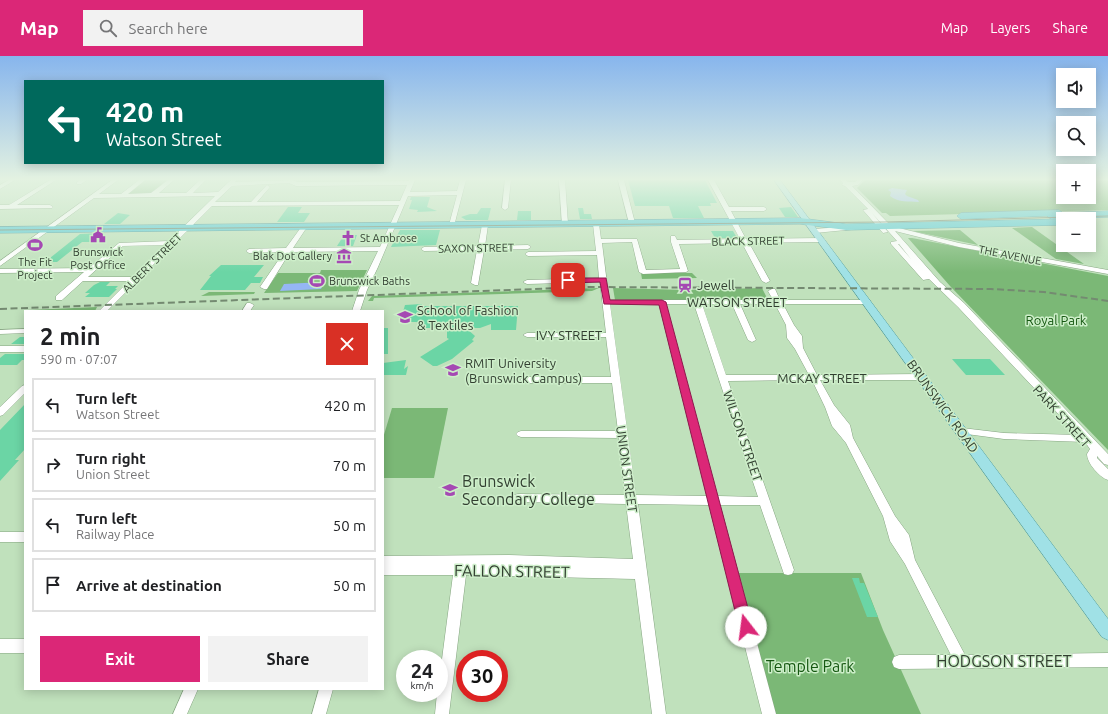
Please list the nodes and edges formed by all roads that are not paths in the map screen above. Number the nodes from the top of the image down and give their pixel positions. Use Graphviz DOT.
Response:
graph roads {
  1 [pos="728,210"];
  2 [pos="74,211"];
  3 [pos="204,211"];
  4 [pos="399,211"];
  5 [pos="456,211"];
  6 [pos="564,211"];
  7 [pos="629,211"];
  8 [pos="801,211"];
  9 [pos="870,211"];
  10 [pos="1108,213"];
  11 [pos="1096,218"];
  12 [pos="1108,218"];
  13 [pos="807,219"];
  14 [pos="1006,219"];
  15 [pos="1056,219"];
  16 [pos="947,220"];
  17 [pos="1096,221"];
  18 [pos="1108,221"];
  19 [pos="735,222"];
  20 [pos="1056,222"];
  21 [pos="632,223"];
  22 [pos="882,223"];
  23 [pos="565,224"];
  24 [pos="596,224"];
  25 [pos="452,225"];
  26 [pos="485,225"];
  27 [pos="393,226"];
  28 [pos="304,227"];
  29 [pos="860,227"];
  30 [pos="187,228"];
  31 [pos="0,230"];
  32 [pos="48,230"];
  33 [pos="815,231"];
  34 [pos="912,235"];
  35 [pos="822,240"];
  36 [pos="896,240"];
  37 [pos="598,241"];
  38 [pos="746,241"];
  39 [pos="172,243"];
  40 [pos="482,248"];
  41 [pos="383,249"];
  42 [pos="424,249"];
  43 [pos="288,250"];
  44 [pos="249,251"];
  45 [pos="599,253"];
  46 [pos="0,264"];
  47 [pos="91,270"];
  48 [pos="0,271"];
  49 [pos="1104,272"];
  50 [pos="81,279"];
  51 [pos="136,279"];
  52 [pos="603,280"];
  53 [pos="766,281"];
  54 [pos="527,282"];
  55 [pos="936,282"];
  56 [pos="475,283"];
  57 [pos="264,287"];
  58 [pos="772,291"];
  59 [pos="59,298"];
  60 [pos="606,302"];
  61 [pos="662,302"];
  62 [pos="697,302"];
  63 [pos="735,302"];
  64 [pos="777,302"];
  65 [pos="867,302"];
  66 [pos="104,310"];
  67 [pos="356,310"];
  68 [pos="0,332"];
  69 [pos="24,332"];
  70 [pos="528,335"];
  71 [pos="611,335"];
  72 [pos="752,340"];
  73 [pos="0,349"];
  74 [pos="24,349"];
  75 [pos="922,377"];
  76 [pos="723,378"];
  77 [pos="814,378"];
  78 [pos="524,380"];
  79 [pos="617,380"];
  80 [pos="24,389"];
  81 [pos="0,413"];
  82 [pos="521,434"];
  83 [pos="622,435"];
  84 [pos="965,436"];
  85 [pos="1082,436"];
  86 [pos="1094,451"];
  87 [pos="1108,461"];
  88 [pos="1108,464"];
  89 [pos="1108,476"];
  90 [pos="518,498"];
  91 [pos="632,500"];
  92 [pos="714,501"];
  93 [pos="765,501"];
  94 [pos="0,537"];
  95 [pos="24,537"];
  96 [pos="384,561"];
  97 [pos="461,565"];
  98 [pos="640,569"];
  99 [pos="384,570"];
  100 [pos="788,570"];
  101 [pos="1108,632"];
  102 [pos="0,646"];
  103 [pos="24,646"];
  104 [pos="1108,660"];
  105 [pos="899,662"];
  106 [pos="961,662"];
  107 [pos="191,690"];
  108 [pos="326,690"];
  109 [pos="180,714"];
  110 [pos="319,714"];
  111 [pos="442,714"];
  112 [pos="659,714"];
  113 [pos="768,714"];
  1 -- 19 [label="street"];
  2 -- 32 [label="street"];
  3 -- 30 [label="street, ALBERT STREET"];
  4 -- 27 [label="street"];
  5 -- 25 [label="street"];
  6 -- 23 [label="street"];
  7 -- 21 [label="street"];
  8 -- 13 [label="main road, BRUNSWICK ROAD"];
  9 -- 22 [label="street, PARK STREET"];
  10 -- 14 [label="highway"];
  11 -- 12 [label="highway"];
  13 -- 19 [label="highway"];
  13 -- 22 [label="highway"];
  13 -- 29 [label="highway"];
  13 -- 33 [label="main road, BRUNSWICK ROAD"];
  14 -- 15 [label="highway"];
  14 -- 16 [label="highway"];
  14 -- 16 [label="highway"];
  14 -- 20 [label="highway"];
  16 -- 22 [label="highway"];
  16 -- 22 [label="highway"];
  17 -- 18 [label="highway"];
  19 -- 21 [label="highway"];
  19 -- 38 [label="street"];
  21 -- 24 [label="highway"];
  22 -- 29 [label="highway"];
  22 -- 34 [label="street, THE AVENUE"];
  22 -- 36 [label="street, PARK STREET"];
  22 -- 36 [label="street, PARK STREET"];
  23 -- 24 [label="highway"];
  23 -- 26 [label="highway"];
  24 -- 37 [label="street, UNION STREET"];
  25 -- 26 [label="highway"];
  25 -- 27 [label="highway"];
  26 -- 40 [label="street"];
  27 -- 28 [label="highway"];
  27 -- 41 [label="street"];
  28 -- 30 [label="highway"];
  28 -- 43 [label="street"];
  29 -- 33 [label="street"];
  30 -- 32 [label="highway"];
  30 -- 39 [label="street, ALBERT STREET"];
  31 -- 32 [label="highway"];
  32 -- 46 [label="street"];
  33 -- 35 [label="main road, BRUNSWICK ROAD"];
  34 -- 36 [label="street, THE AVENUE"];
  34 -- 49 [label="street, THE AVENUE"];
  35 -- 38 [label="street, BLACK STREET"];
  35 -- 65 [label="main road, BRUNSWICK ROAD"];
  36 -- 55 [label="street, PARK STREET"];
  36 -- 55 [label="street, PARK STREET"];
  37 -- 38 [label="street, BLACK STREET"];
  37 -- 45 [label="street, UNION STREET"];
  38 -- 53 [label="street"];
  39 -- 47 [label="street"];
  39 -- 51 [label="street, ALBERT STREET"];
  40 -- 42 [label="street, SAXON STREET"];
  40 -- 45 [label="street, SAXON STREET"];
  40 -- 56 [label="street"];
  41 -- 43 [label="street"];
  41 -- 67 [label="street"];
  43 -- 44 [label="street"];
  43 -- 57 [label="street"];
  45 -- 52 [label="street, UNION STREET"];
  47 -- 48 [label="street"];
  47 -- 50 [label="street"];
  50 -- 51 [label="street"];
  50 -- 59 [label="street"];
  51 -- 66 [label="street, ALBERT STREET"];
  52 -- 54 [label="street"];
  52 -- 60 [label="street, UNION STREET"];
  55 -- 85 [label="street, PARK STREET"];
  58 -- 64 [label="street"];
  60 -- 61 [label="street, WATSON STREET"];
  60 -- 71 [label="street, UNION STREET"];
  61 -- 62 [label="street, WATSON STREET"];
  61 -- 92 [label="street"];
  62 -- 63 [label="street, WATSON STREET"];
  62 -- 76 [label="street, WILSON STREET"];
  63 -- 64 [label="street, WATSON STREET"];
  63 -- 72 [label="street"];
  64 -- 65 [label="street, WATSON STREET"];
  64 -- 77 [label="street"];
  65 -- 75 [label="main road, BRUNSWICK ROAD"];
  68 -- 69 [label="street"];
  70 -- 71 [label="street, IVY STREET"];
  71 -- 79 [label="street, UNION STREET"];
  73 -- 74 [label="street"];
  75 -- 77 [label="street, MCKAY STREET"];
  75 -- 84 [label="main road, BRUNSWICK ROAD"];
  76 -- 77 [label="street, MCKAY STREET"];
  76 -- 93 [label="street, WILSON STREET"];
  77 -- 106 [label="street"];
  78 -- 79 [label="street"];
  79 -- 83 [label="street, UNION STREET"];
  80 -- 81 [label="street"];
  82 -- 83 [label="street"];
  83 -- 91 [label="street, UNION STREET"];
  84 -- 85 [label="street"];
  84 -- 101 [label="main road, BRUNSWICK ROAD"];
  85 -- 86 [label="street, PARK STREET"];
  85 -- 87 [label="street, PARK STREET"];
  86 -- 88 [label="street, PARK STREET"];
  86 -- 89 [label="street, PARK STREET"];
  90 -- 91 [label="street"];
  91 -- 92 [label="street"];
  91 -- 98 [label="street, UNION STREET"];
  92 -- 93 [label="street"];
  92 -- 113 [label="street"];
  93 -- 100 [label="street, WILSON STREET"];
  94 -- 95 [label="street"];
  96 -- 97 [label="street, FALLON STREET"];
  97 -- 98 [label="street, FALLON STREET"];
  97 -- 99 [label="street, FALLON STREET"];
  97 -- 111 [label="street"];
  98 -- 112 [label="street, UNION STREET"];
  102 -- 103 [label="street"];
  104 -- 106 [label="street, HODGSON STREET"];
  105 -- 106 [label="street, HODGSON STREET"];
  107 -- 109 [label="street"];
  108 -- 110 [label="street"];
}
